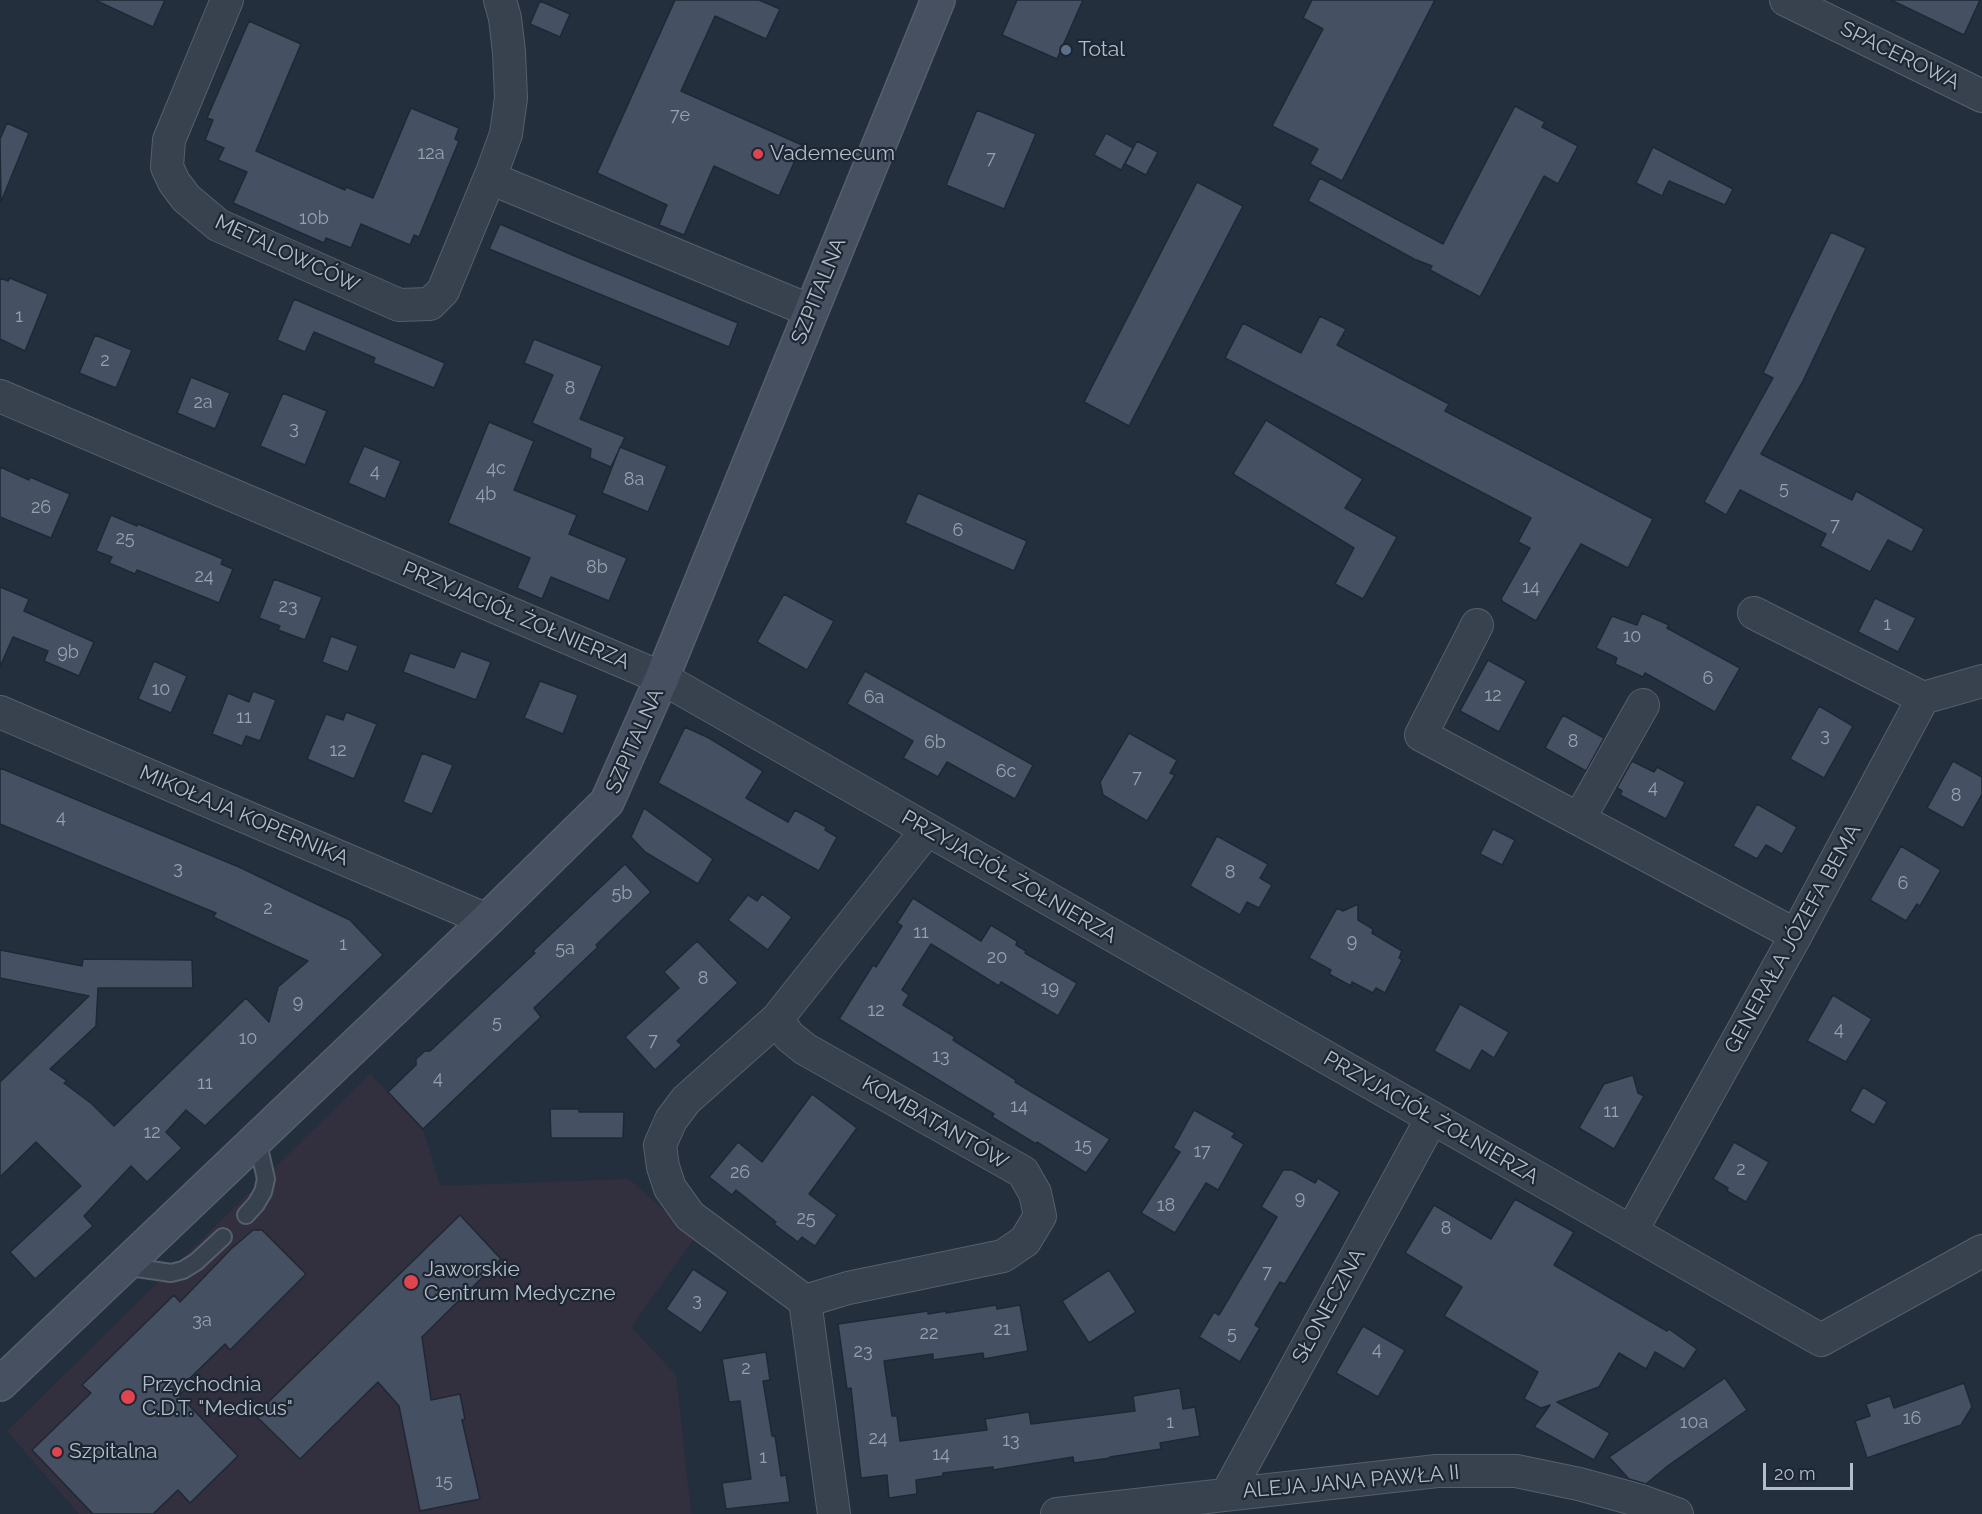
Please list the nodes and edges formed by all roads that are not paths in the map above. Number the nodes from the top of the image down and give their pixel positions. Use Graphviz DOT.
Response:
graph roads {
  1 [pos="227,0"];
  2 [pos="500,0"];
  3 [pos="938,0"];
  4 [pos="1786,0"];
  5 [pos="1982,96"];
  6 [pos="490,177"];
  7 [pos="811,311"];
  8 [pos="0,396"];
  9 [pos="1754,613"];
  10 [pos="1477,625"];
  11 [pos="662,678"];
  12 [pos="1982,681"];
  13 [pos="1923,698"];
  14 [pos="1642,705"];
  15 [pos="0,712"];
  16 [pos="1579,819"];
  17 [pos="927,830"];
  18 [pos="487,920"];
  19 [pos="1796,935"];
  20 [pos="777,1018"];
  21 [pos="1432,1118"];
  22 [pos="257,1139"];
  23 [pos="246,1215"];
  24 [pos="1631,1232"];
  25 [pos="223,1237"];
  26 [pos="1982,1251"];
  27 [pos="124,1266"];
  28 [pos="805,1301"];
  29 [pos="0,1384"];
  30 [pos="1227,1494"];
  31 [pos="834,1514"];
  32 [pos="1057,1514"];
  33 [pos="1677,1514"];
  1 -- 6 [label="street, METALOWCÓW"];
  2 -- 6 [label="street, METALOWCÓW"];
  3 -- 7 [label="street, SZPITALNA"];
  4 -- 5 [label="street, SPACEROWA"];
  6 -- 7 [label="street"];
  7 -- 11 [label="street, SZPITALNA"];
  8 -- 11 [label="street, PRZYJACIÓŁ ŻOŁNIERZA"];
  9 -- 13 [label="street"];
  10 -- 16 [label="street"];
  11 -- 17 [label="street, PRZYJACIÓŁ ŻOŁNIERZA"];
  11 -- 18 [label="street, SZPITALNA"];
  12 -- 13 [label="street"];
  13 -- 19 [label="street, GENERAŁA JÓZEFA BEMA"];
  14 -- 16 [label="street"];
  15 -- 18 [label="street, MIKOŁAJA KOPERNIKA"];
  16 -- 19 [label="street"];
  17 -- 20 [label="street"];
  17 -- 21 [label="street, PRZYJACIÓŁ ŻOŁNIERZA"];
  18 -- 22 [label="street, SZPITALNA"];
  19 -- 24 [label="street, GENERAŁA JÓZEFA BEMA"];
  20 -- 28 [label="street"];
  20 -- 28 [label="street, KOMBATANTÓW"];
  21 -- 24 [label="street, PRZYJACIÓŁ ŻOŁNIERZA"];
  21 -- 30 [label="street, SŁONECZNA"];
  22 -- 23 [label="lane"];
  22 -- 27 [label="street, SZPITALNA"];
  24 -- 26 [label="street, PRZYJACIÓŁ ŻOŁNIERZA"];
  25 -- 27 [label="lane"];
  27 -- 29 [label="street, SZPITALNA"];
  28 -- 31 [label="street"];
  30 -- 32 [label="street, ALEJA JANA PAWŁA II"];
  30 -- 33 [label="street, ALEJA JANA PAWŁA II"];
}
